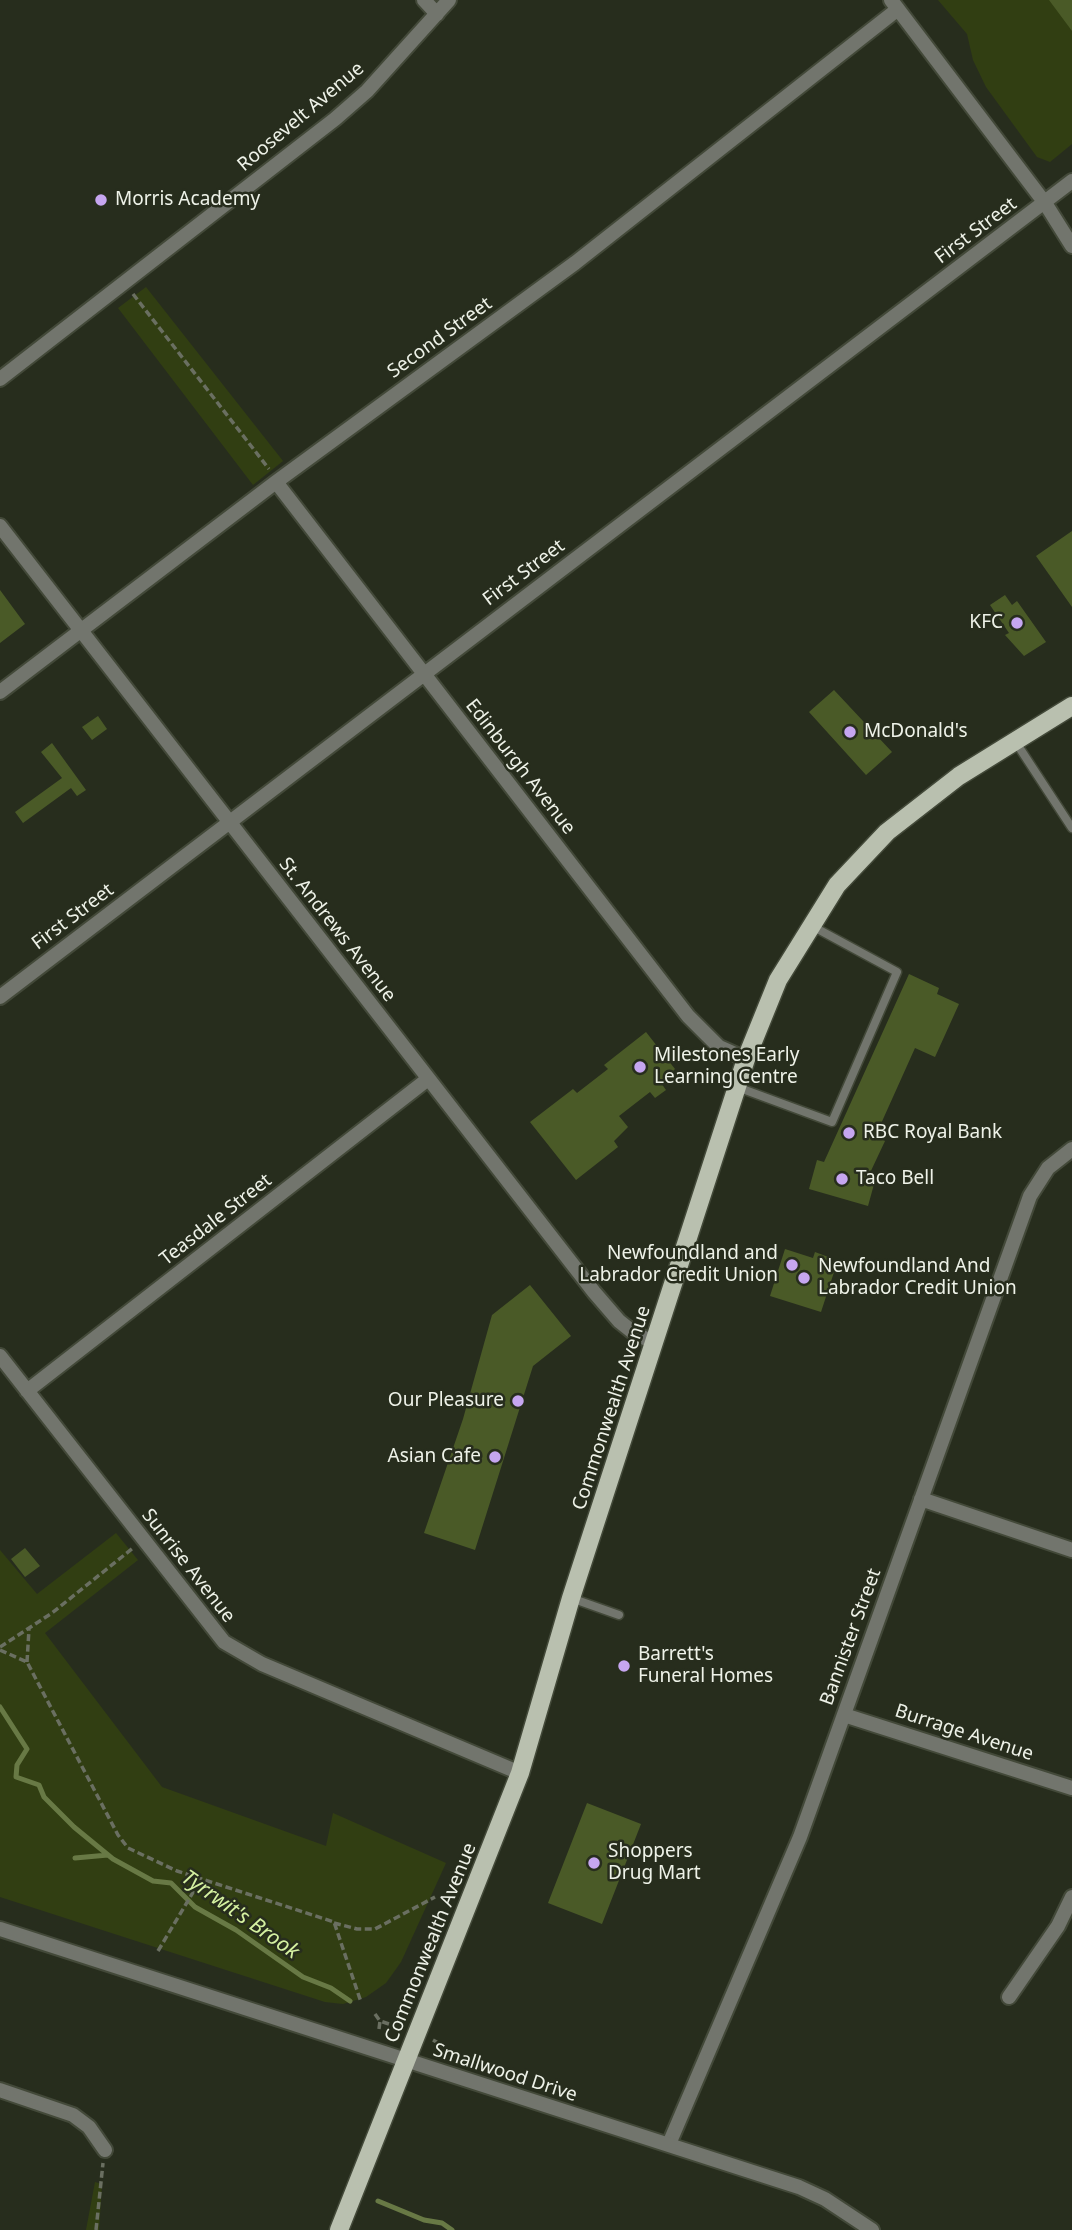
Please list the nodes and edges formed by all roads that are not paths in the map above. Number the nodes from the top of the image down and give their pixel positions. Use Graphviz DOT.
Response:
graph roads {
  1 [pos="424,0"];
  2 [pos="449,0"];
  3 [pos="895,4"];
  4 [pos="437,13"];
  5 [pos="1072,181"];
  6 [pos="1045,203"];
  7 [pos="1072,246"];
  8 [pos="0,379"];
  9 [pos="276,482"];
  10 [pos="0,526"];
  11 [pos="80,631"];
  12 [pos="423,673"];
  13 [pos="0,692"];
  14 [pos="1072,706"];
  15 [pos="1015,741"];
  16 [pos="229,823"];
  17 [pos="1072,828"];
  18 [pos="810,924"];
  19 [pos="0,997"];
  20 [pos="746,1059"];
  21 [pos="428,1079"];
  22 [pos="737,1087"];
  23 [pos="1072,1149"];
  24 [pos="655,1343"];
  25 [pos="0,1356"];
  26 [pos="27,1391"];
  27 [pos="921,1499"];
  28 [pos="1072,1550"];
  29 [pos="571,1598"];
  30 [pos="619,1615"];
  31 [pos="844,1716"];
  32 [pos="520,1773"];
  33 [pos="1072,1788"];
  34 [pos="1072,1897"];
  35 [pos="0,1929"];
  36 [pos="1009,1997"];
  37 [pos="406,2061"];
  38 [pos="0,2090"];
  39 [pos="669,2144"];
  40 [pos="105,2151"];
  41 [pos="339,2230"];
  42 [pos="872,2230"];
  1 -- 4 [label="street"];
  2 -- 4 [label="street, Roosevelt Avenue"];
  3 -- 6 [label="street"];
  3 -- 9 [label="street, Second Street"];
  4 -- 8 [label="street, Roosevelt Avenue"];
  5 -- 6 [label="street, First Street"];
  6 -- 7 [label="street"];
  6 -- 12 [label="street, First Street"];
  9 -- 11 [label="street, Second Street"];
  9 -- 12 [label="street, Edinburgh Avenue"];
  10 -- 11 [label="street, St. Andrews Avenue"];
  11 -- 13 [label="street, Second Street"];
  11 -- 16 [label="street, St. Andrews Avenue"];
  12 -- 16 [label="street, First Street"];
  12 -- 20 [label="street, Edinburgh Avenue"];
  14 -- 15 [label="main road, Commonwealth Avenue"];
  15 -- 17 [label="lane"];
  15 -- 18 [label="main road, Commonwealth Avenue"];
  16 -- 19 [label="street, First Street"];
  16 -- 21 [label="street, St. Andrews Avenue"];
  18 -- 20 [label="main road, Commonwealth Avenue"];
  18 -- 22 [label="lane"];
  20 -- 22 [label="main road, Commonwealth Avenue"];
  21 -- 24 [label="street, St. Andrews Avenue"];
  21 -- 26 [label="street, Teasdale Street"];
  22 -- 24 [label="main road, Commonwealth Avenue"];
  23 -- 27 [label="street, Bannister Street"];
  24 -- 29 [label="main road, Commonwealth Avenue"];
  25 -- 26 [label="street, Sunrise Avenue"];
  26 -- 32 [label="street, Sunrise Avenue"];
  27 -- 28 [label="street"];
  27 -- 31 [label="street, Bannister Street"];
  29 -- 30 [label="lane"];
  29 -- 32 [label="main road, Commonwealth Avenue"];
  31 -- 33 [label="street, Burrage Avenue"];
  31 -- 39 [label="street, Bannister Street"];
  32 -- 37 [label="main road, Commonwealth Avenue"];
  34 -- 36 [label="street"];
  35 -- 37 [label="street, Smallwood Drive"];
  37 -- 39 [label="street, Smallwood Drive"];
  37 -- 41 [label="main road, Commonwealth Avenue"];
  38 -- 40 [label="street"];
  39 -- 42 [label="street, Smallwood Drive"];
}
